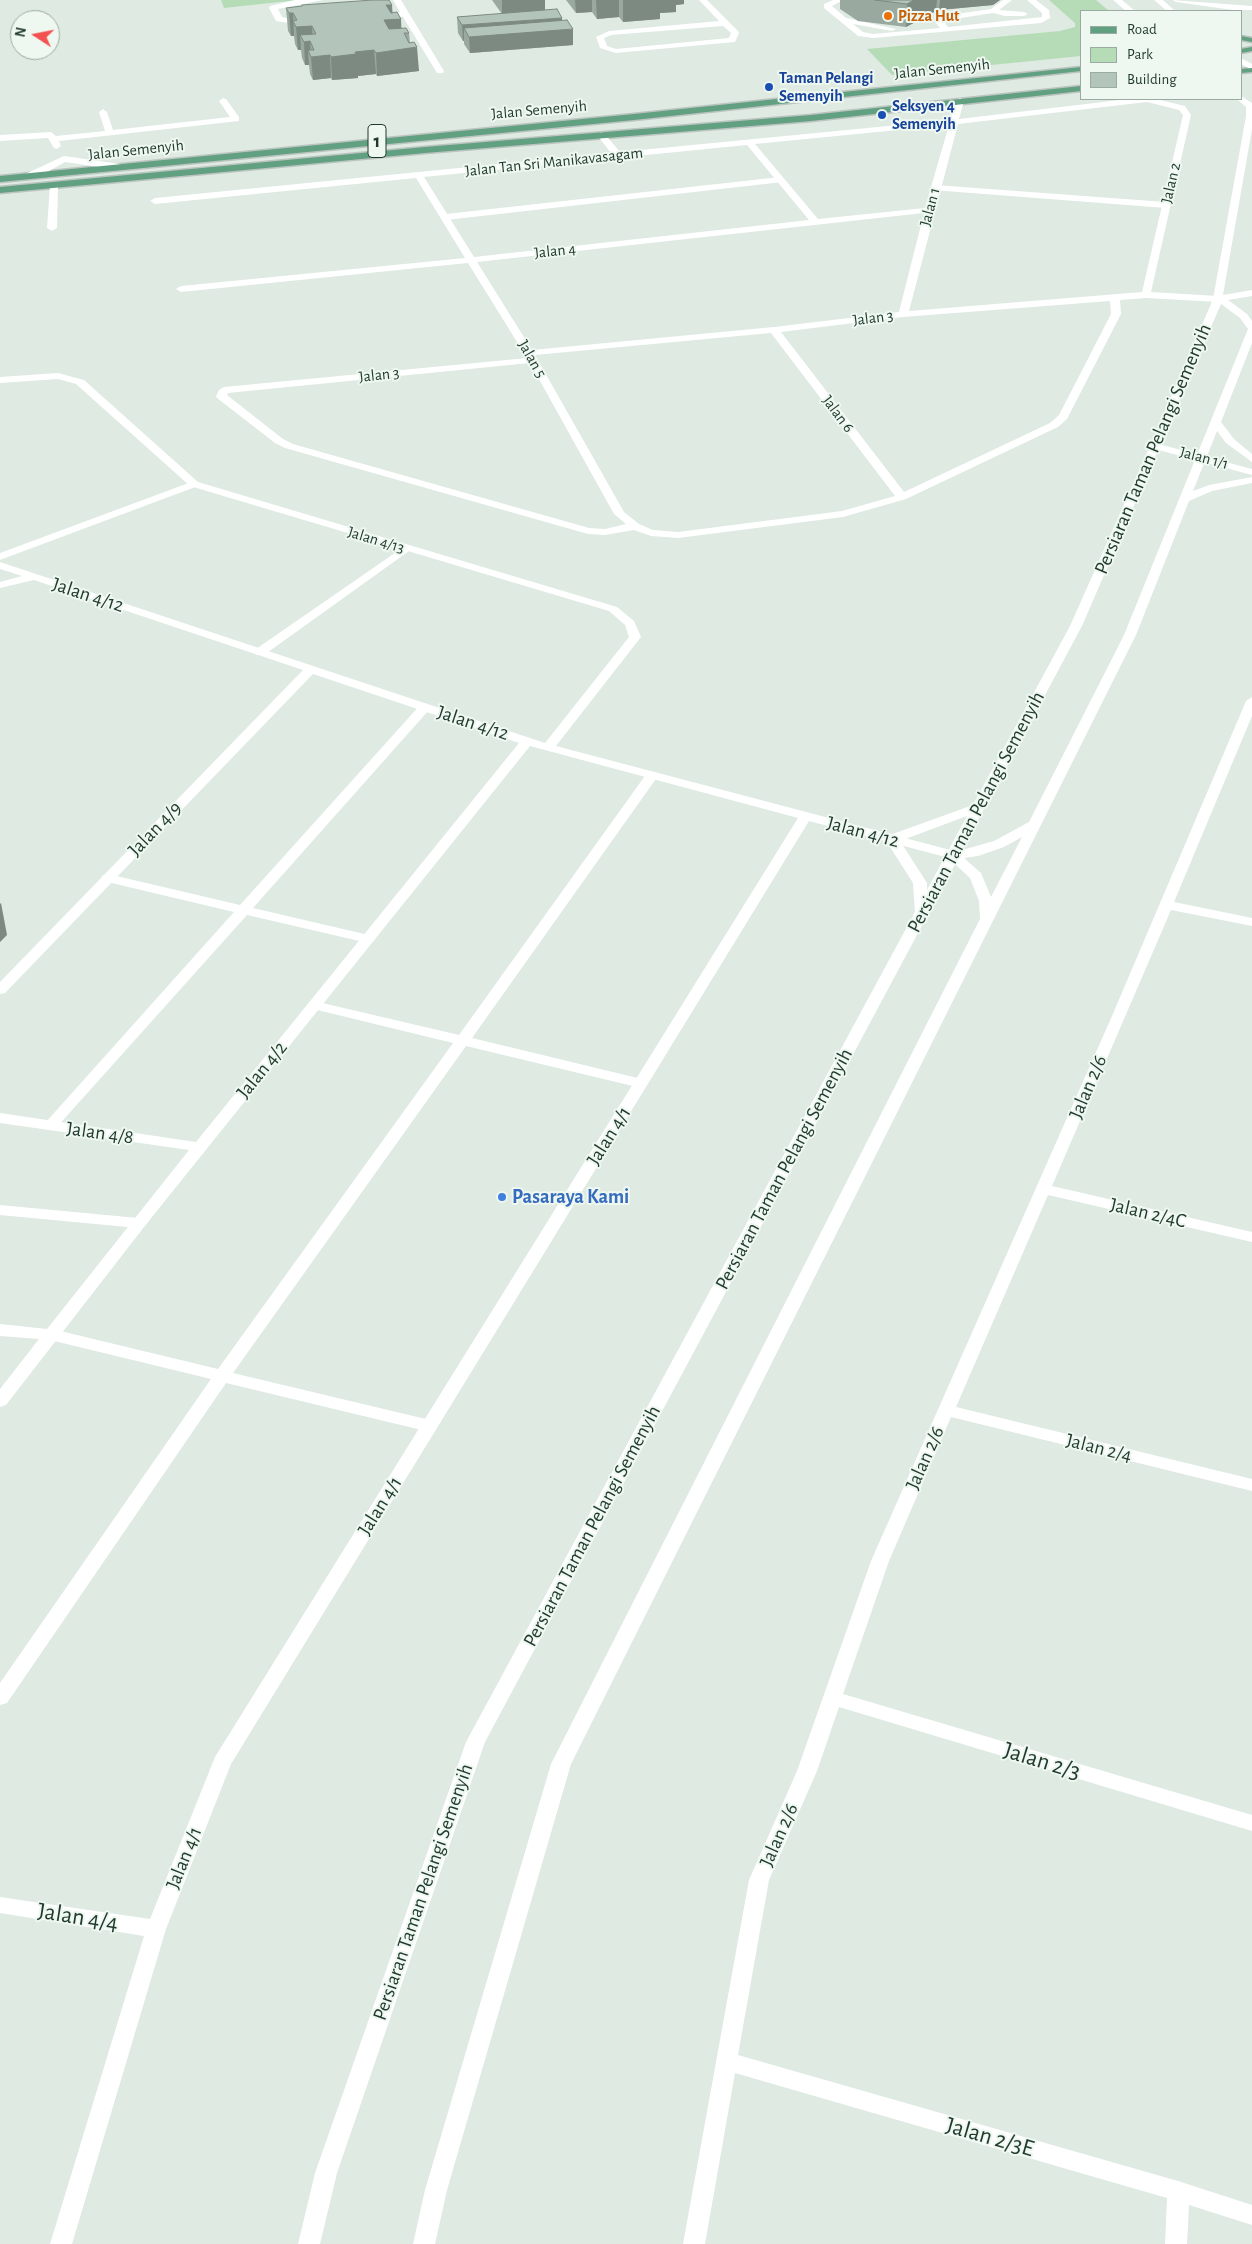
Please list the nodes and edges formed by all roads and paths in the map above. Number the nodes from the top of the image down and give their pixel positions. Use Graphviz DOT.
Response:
graph roads {
  1 [pos="319,0"];
  2 [pos="397,0"];
  3 [pos="703,0"];
  4 [pos="839,0"];
  5 [pos="1008,0"];
  6 [pos="1031,0"];
  7 [pos="1118,0"];
  8 [pos="1158,0"];
  9 [pos="1176,0"];
  10 [pos="1252,8"];
  11 [pos="1131,10"];
  12 [pos="1170,10"];
  13 [pos="993,11"];
  14 [pos="1046,12"];
  15 [pos="406,14"];
  16 [pos="366,17"];
  17 [pos="316,21"];
  18 [pos="725,23"];
  19 [pos="947,30"];
  20 [pos="1242,61"];
  21 [pos="1080,69"];
  22 [pos="1252,69"];
  23 [pos="440,71"];
  24 [pos="1080,88"];
  25 [pos="1139,100"];
  26 [pos="1151,100"];
  27 [pos="1242,100"];
  28 [pos="223,101"];
  29 [pos="960,101"];
  30 [pos="103,112"];
  31 [pos="954,122"];
  32 [pos="110,133"];
  33 [pos="601,135"];
  34 [pos="0,138"];
  35 [pos="54,139"];
  36 [pos="748,141"];
  37 [pos="617,155"];
  38 [pos="64,158"];
  39 [pos="120,167"];
  40 [pos="25,176"];
  41 [pos="419,176"];
  42 [pos="0,178"];
  43 [pos="780,180"];
  44 [pos="54,185"];
  45 [pos="935,188"];
  46 [pos="0,190"];
  47 [pos="155,201"];
  48 [pos="1166,205"];
  49 [pos="929,210"];
  50 [pos="446,217"];
  51 [pos="815,222"];
  52 [pos="52,228"];
  53 [pos="472,260"];
  54 [pos="181,289"];
  55 [pos="1252,293"];
  56 [pos="1146,295"];
  57 [pos="1115,297"];
  58 [pos="1218,300"];
  59 [pos="903,314"];
  60 [pos="774,330"];
  61 [pos="1252,330"];
  62 [pos="531,357"];
  63 [pos="0,380"];
  64 [pos="1215,421"];
  65 [pos="1155,446"];
  66 [pos="1201,457"];
  67 [pos="1252,459"];
  68 [pos="1252,472"];
  69 [pos="1252,480"];
  70 [pos="194,484"];
  71 [pos="902,497"];
  72 [pos="1184,499"];
  73 [pos="635,526"];
  74 [pos="405,549"];
  75 [pos="0,557"];
  76 [pos="0,565"];
  77 [pos="34,576"];
  78 [pos="0,585"];
  79 [pos="260,652"];
  80 [pos="311,669"];
  81 [pos="1252,701"];
  82 [pos="424,707"];
  83 [pos="528,741"];
  84 [pos="548,748"];
  85 [pos="652,776"];
  86 [pos="978,808"];
  87 [pos="806,816"];
  88 [pos="1034,825"];
  89 [pos="892,839"];
  90 [pos="953,856"];
  91 [pos="108,878"];
  92 [pos="1166,905"];
  93 [pos="243,909"];
  94 [pos="922,913"];
  95 [pos="987,920"];
  96 [pos="1252,922"];
  97 [pos="368,939"];
  98 [pos="0,990"];
  99 [pos="314,1005"];
  100 [pos="462,1041"];
  101 [pos="641,1083"];
  102 [pos="0,1118"];
  103 [pos="51,1125"];
  104 [pos="200,1147"];
  105 [pos="1044,1189"];
  106 [pos="0,1210"];
  107 [pos="138,1223"];
  108 [pos="1252,1237"];
  109 [pos="0,1330"];
  110 [pos="52,1335"];
  111 [pos="222,1376"];
  112 [pos="0,1401"];
  113 [pos="946,1410"];
  114 [pos="430,1426"];
  115 [pos="1252,1485"];
  116 [pos="0,1698"];
  117 [pos="833,1698"];
  118 [pos="1252,1823"];
  119 [pos="0,1905"];
  120 [pos="156,1929"];
  121 [pos="727,2061"];
  122 [pos="1178,2191"];
  123 [pos="1252,2215"];
  124 [pos="61,2244"];
  125 [pos="309,2244"];
  126 [pos="424,2244"];
  127 [pos="694,2244"];
  128 [pos="1176,2244"];
  1 -- 17 [label="street"];
  2 -- 15 [label="street"];
  3 -- 18 [label="street"];
  4 -- 19 [label="street"];
  5 -- 13 [label="street"];
  6 -- 14 [label="street"];
  7 -- 11 [label="street"];
  8 -- 12 [label="street"];
  9 -- 10 [label="street"];
  13 -- 14 [label="street"];
  13 -- 19 [label="street"];
  14 -- 19 [label="street"];
  15 -- 16 [label="street"];
  15 -- 23 [label="street"];
  18 -- 18 [label="street"];
  20 -- 22 [label="street"];
  21 -- 39 [label="main road, Jalan Semenyih / 1"];
  24 -- 29 [label="main road, Jalan Semenyih / 1"];
  25 -- 31 [label="street, Jalan 2"];
  26 -- 48 [label="street, Jalan 2"];
  27 -- 58 [label="street, Persiaran Taman Pelangi Semenyih"];
  28 -- 32 [label="street"];
  29 -- 31 [label="street, Jalan 1"];
  29 -- 33 [label="main road, Jalan Semenyih / 1"];
  30 -- 32 [label="street"];
  31 -- 36 [label="street, Jalan Tan Sri Manikavasagam"];
  31 -- 45 [label="street, Jalan 1"];
  32 -- 35 [label="street"];
  33 -- 37 [label="street"];
  33 -- 44 [label="main road, Jalan Semenyih / 1"];
  34 -- 35 [label="street"];
  35 -- 38 [label="street"];
  36 -- 37 [label="street, Jalan Tan Sri Manikavasagam"];
  36 -- 43 [label="street"];
  37 -- 41 [label="street, Jalan Tan Sri Manikavasagam"];
  38 -- 39 [label="street"];
  38 -- 40 [label="street"];
  39 -- 40 [label="main road, Jalan Semenyih / 1"];
  40 -- 42 [label="main road, Jalan Semenyih / 1"];
  41 -- 47 [label="street, Jalan Tan Sri Manikavasagam"];
  41 -- 50 [label="street, Jalan 5"];
  43 -- 50 [label="street"];
  43 -- 51 [label="street"];
  44 -- 46 [label="main road, Jalan Semenyih / 1"];
  44 -- 52 [label="street"];
  45 -- 48 [label="street"];
  45 -- 49 [label="street, Jalan 1"];
  48 -- 56 [label="street, Jalan 2"];
  49 -- 51 [label="street, Jalan 4"];
  49 -- 59 [label="street, Jalan 1"];
  50 -- 53 [label="street, Jalan 5"];
  51 -- 53 [label="street, Jalan 4"];
  53 -- 54 [label="street, Jalan 4"];
  53 -- 62 [label="street, Jalan 5"];
  55 -- 58 [label="street"];
  56 -- 57 [label="street, Jalan 3"];
  56 -- 58 [label="street, Jalan 3"];
  57 -- 59 [label="street, Jalan 3"];
  57 -- 71 [label="street, Jalan 5"];
  58 -- 61 [label="street"];
  58 -- 65 [label="street, Persiaran Taman Pelangi Semenyih"];
  59 -- 60 [label="street, Jalan 3"];
  60 -- 62 [label="street, Jalan 3"];
  60 -- 71 [label="street, Jalan 6"];
  61 -- 64 [label="street"];
  62 -- 73 [label="street, Jalan 5"];
  62 -- 73 [label="street, Jalan 3"];
  63 -- 70 [label="street, Jalan 4/13"];
  64 -- 66 [label="street"];
  64 -- 67 [label="street"];
  65 -- 66 [label="street, Jalan 1/1"];
  65 -- 86 [label="street, Persiaran Taman Pelangi Semenyih"];
  66 -- 68 [label="street, Jalan 1/1"];
  66 -- 72 [label="street"];
  69 -- 72 [label="street"];
  70 -- 74 [label="street, Jalan 4/13"];
  70 -- 75 [label="street"];
  71 -- 73 [label="street, Jalan 5"];
  72 -- 88 [label="street"];
  74 -- 79 [label="street"];
  74 -- 84 [label="street, Jalan 4/13"];
  76 -- 77 [label="street, Jalan 4/12"];
  77 -- 78 [label="street"];
  77 -- 79 [label="street, Jalan 4/12"];
  79 -- 80 [label="street, Jalan 4/12"];
  80 -- 82 [label="street, Jalan 4/12"];
  80 -- 91 [label="street, Jalan 4/9"];
  81 -- 92 [label="street, Jalan 2/6"];
  82 -- 83 [label="street, Jalan 4/12"];
  82 -- 93 [label="street"];
  83 -- 84 [label="street, Jalan 4/12"];
  83 -- 97 [label="street, Jalan 4/2"];
  84 -- 85 [label="street, Jalan 4/12"];
  85 -- 87 [label="street, Jalan 4/12"];
  85 -- 100 [label="street"];
  86 -- 89 [label="street"];
  86 -- 90 [label="street, Persiaran Taman Pelangi Semenyih"];
  87 -- 89 [label="street, Jalan 4/12"];
  87 -- 101 [label="street, Jalan 4/1"];
  88 -- 90 [label="street"];
  88 -- 95 [label="street"];
  89 -- 90 [label="street, Jalan 4/12"];
  89 -- 94 [label="street"];
  90 -- 94 [label="street, Persiaran Taman Pelangi Semenyih"];
  90 -- 95 [label="street"];
  91 -- 93 [label="street"];
  91 -- 98 [label="street, Jalan 4/9"];
  92 -- 96 [label="street"];
  92 -- 105 [label="street, Jalan 2/6"];
  93 -- 97 [label="street"];
  93 -- 103 [label="street"];
  94 -- 125 [label="street, Persiaran Taman Pelangi Semenyih"];
  95 -- 126 [label="street"];
  97 -- 99 [label="street, Jalan 4/2"];
  99 -- 100 [label="street"];
  99 -- 104 [label="street, Jalan 4/2"];
  100 -- 101 [label="street"];
  100 -- 111 [label="street"];
  101 -- 114 [label="street, Jalan 4/1"];
  102 -- 103 [label="street, Jalan 4/8"];
  103 -- 104 [label="street, Jalan 4/8"];
  104 -- 107 [label="street, Jalan 4/2"];
  105 -- 108 [label="street, Jalan 2/4C"];
  105 -- 113 [label="street, Jalan 2/6"];
  106 -- 107 [label="street"];
  107 -- 110 [label="street, Jalan 4/2"];
  109 -- 110 [label="street"];
  110 -- 111 [label="street"];
  110 -- 112 [label="street, Jalan 4/2"];
  111 -- 114 [label="street"];
  111 -- 116 [label="street"];
  113 -- 115 [label="street, Jalan 2/4"];
  113 -- 117 [label="street, Jalan 2/6"];
  114 -- 120 [label="street, Jalan 4/1"];
  117 -- 118 [label="street, Jalan 2/3"];
  117 -- 121 [label="street, Jalan 2/6"];
  119 -- 120 [label="street, Jalan 4/4"];
  120 -- 124 [label="street, Jalan 4/1"];
  121 -- 122 [label="street, Jalan 2/3E"];
  121 -- 127 [label="street, Jalan 2/6"];
  122 -- 123 [label="street, Jalan 2/3E"];
  122 -- 128 [label="street"];
}
